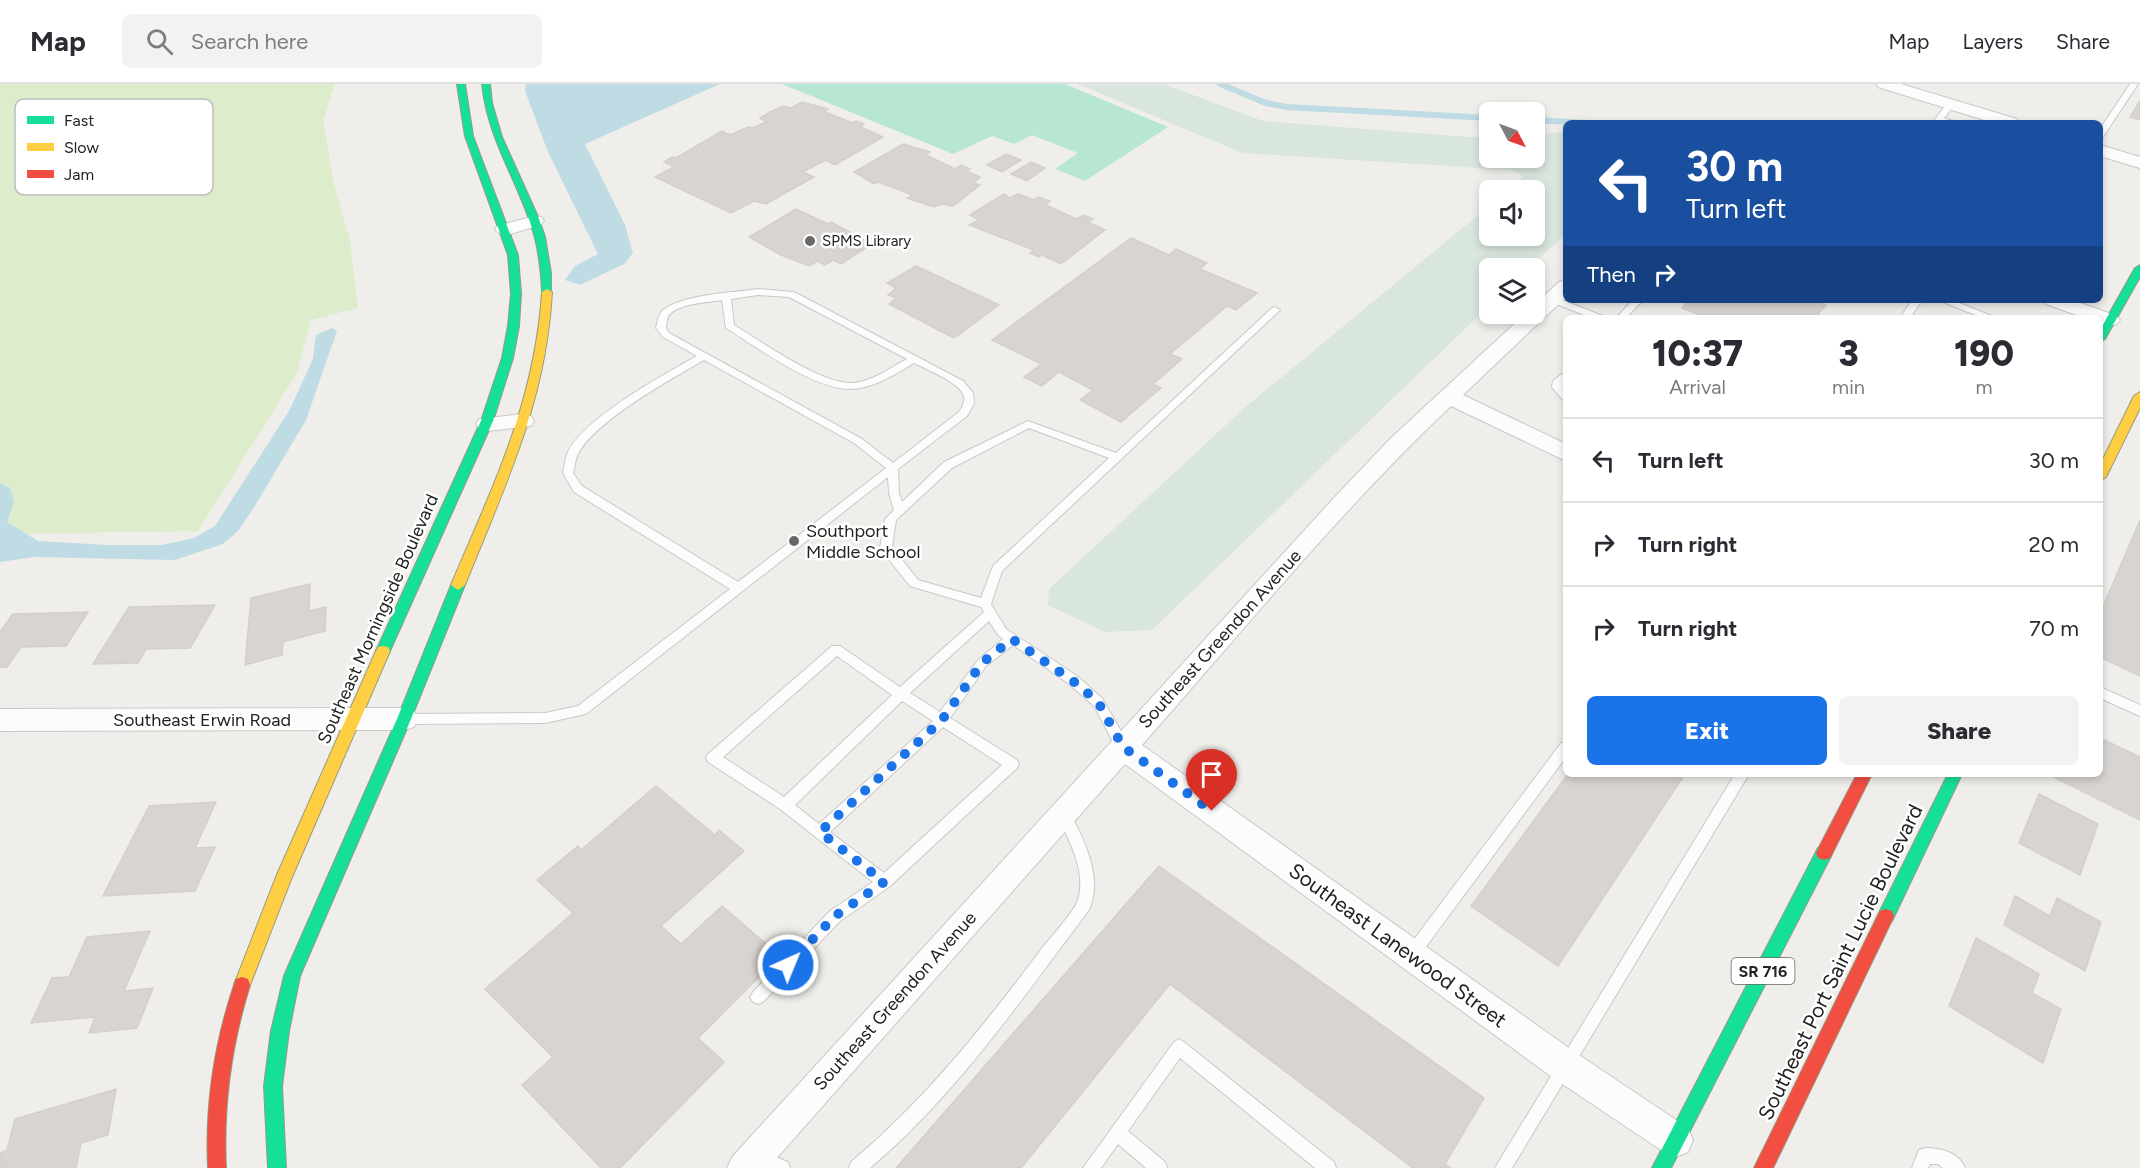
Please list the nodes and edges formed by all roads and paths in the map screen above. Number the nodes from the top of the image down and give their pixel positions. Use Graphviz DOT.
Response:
graph roads {
  1 [pos="1884,84"];
  2 [pos="2134,84"];
  3 [pos="486,86"];
  4 [pos="461,88"];
  5 [pos="1951,104"];
  6 [pos="1939,120"];
  7 [pos="2002,120"];
  8 [pos="2103,130"];
  9 [pos="2103,151"];
  10 [pos="2140,163"];
  11 [pos="535,222"];
  12 [pos="504,230"];
  13 [pos="2140,268"];
  14 [pos="1559,292"];
  15 [pos="726,297"];
  16 [pos="1576,303"];
  17 [pos="1635,303"];
  18 [pos="1952,303"];
  19 [pos="2062,303"];
  20 [pos="1275,310"];
  21 [pos="1595,315"];
  22 [pos="1624,315"];
  23 [pos="1984,315"];
  24 [pos="2096,315"];
  25 [pos="2103,318"];
  26 [pos="2110,320"];
  27 [pos="2103,333"];
  28 [pos="702,357"];
  29 [pos="915,359"];
  30 [pos="1563,377"];
  31 [pos="1563,394"];
  32 [pos="2140,396"];
  33 [pos="1450,397"];
  34 [pos="523,421"];
  35 [pos="487,424"];
  36 [pos="1563,452"];
  37 [pos="1117,457"];
  38 [pos="893,468"];
  39 [pos="2103,471"];
  40 [pos="900,511"];
  41 [pos="738,588"];
  42 [pos="988,609"];
  43 [pos="1012,639"];
  44 [pos="2103,693"];
  45 [pos="901,694"];
  46 [pos="2140,711"];
  47 [pos="351,719"];
  48 [pos="404,719"];
  49 [pos="0,720"];
  50 [pos="942,720"];
  51 [pos="1123,747"];
  52 [pos="1563,751"];
  53 [pos="1740,777"];
  54 [pos="1863,777"];
  55 [pos="1954,777"];
  56 [pos="785,805"];
  57 [pos="1063,813"];
  58 [pos="820,832"];
  59 [pos="884,882"];
  60 [pos="1412,955"];
  61 [pos="758,997"];
  62 [pos="1564,1065"];
  63 [pos="1117,1132"];
  64 [pos="1676,1140"];
  65 [pos="750,1162"];
  66 [pos="217,1168"];
  67 [pos="277,1168"];
  68 [pos="782,1168"];
  69 [pos="857,1168"];
  70 [pos="1091,1168"];
  71 [pos="1159,1168"];
  72 [pos="1328,1168"];
  73 [pos="1503,1168"];
  74 [pos="1662,1168"];
  75 [pos="1763,1168"];
  76 [pos="1920,1168"];
  77 [pos="1957,1168"];
  1 -- 5 [label="street"];
  2 -- 8 [label="lane"];
  3 -- 4 [label="street"];
  3 -- 11 [label="street"];
  4 -- 12 [label="street, Southeast Morningside Boulevard"];
  5 -- 6 [label="lane"];
  5 -- 7 [label="street"];
  9 -- 10 [label="street"];
  11 -- 12 [label="street"];
  11 -- 34 [label="street"];
  12 -- 35 [label="street, Southeast Morningside Boulevard"];
  13 -- 26 [label="street"];
  14 -- 33 [label="street, Southeast Greendon Avenue"];
  15 -- 28 [label="lane"];
  15 -- 29 [label="lane"];
  15 -- 29 [label="lane"];
  16 -- 21 [label="lane"];
  17 -- 22 [label="lane"];
  18 -- 23 [label="lane"];
  19 -- 24 [label="street"];
  20 -- 37 [label="lane"];
  25 -- 26 [label="street"];
  26 -- 27 [label="street"];
  28 -- 38 [label="lane"];
  28 -- 41 [label="lane"];
  29 -- 38 [label="lane"];
  30 -- 31 [label="lane"];
  32 -- 39 [label="street"];
  33 -- 36 [label="street"];
  33 -- 51 [label="street, Southeast Greendon Avenue"];
  34 -- 35 [label="street"];
  34 -- 48 [label="street"];
  35 -- 47 [label="street, Southeast Morningside Boulevard"];
  37 -- 40 [label="lane"];
  37 -- 42 [label="lane"];
  38 -- 40 [label="lane"];
  38 -- 41 [label="lane"];
  40 -- 42 [label="lane"];
  41 -- 48 [label="lane"];
  42 -- 43 [label="lane"];
  42 -- 45 [label="lane"];
  43 -- 50 [label="lane"];
  43 -- 51 [label="lane"];
  44 -- 46 [label="lane"];
  45 -- 50 [label="lane"];
  45 -- 56 [label="lane"];
  45 -- 56 [label="lane"];
  47 -- 48 [label="street, Southeast Erwin Road"];
  47 -- 49 [label="street, Southeast Erwin Road"];
  47 -- 66 [label="street, Southeast Morningside Boulevard"];
  48 -- 67 [label="street"];
  50 -- 58 [label="lane"];
  50 -- 59 [label="lane"];
  51 -- 57 [label="street, Southeast Greendon Avenue"];
  51 -- 60 [label="street, Southeast Lanewood Street"];
  52 -- 60 [label="lane"];
  53 -- 62 [label="lane"];
  54 -- 64 [label="street, SR 716"];
  55 -- 75 [label="street, Southeast Port Saint Lucie Boulevard"];
  56 -- 58 [label="lane"];
  57 -- 65 [label="street, Southeast Greendon Avenue"];
  57 -- 69 [label="lane"];
  58 -- 59 [label="lane"];
  59 -- 61 [label="lane"];
  60 -- 62 [label="street, Southeast Lanewood Street"];
  62 -- 64 [label="street, Southeast Lanewood Street"];
  62 -- 73 [label="lane"];
  63 -- 70 [label="lane"];
  63 -- 71 [label="lane"];
  63 -- 72 [label="lane"];
  64 -- 74 [label="street, SR 716"];
  65 -- 68 [label="lane"];
  76 -- 77 [label="lane"];
}
